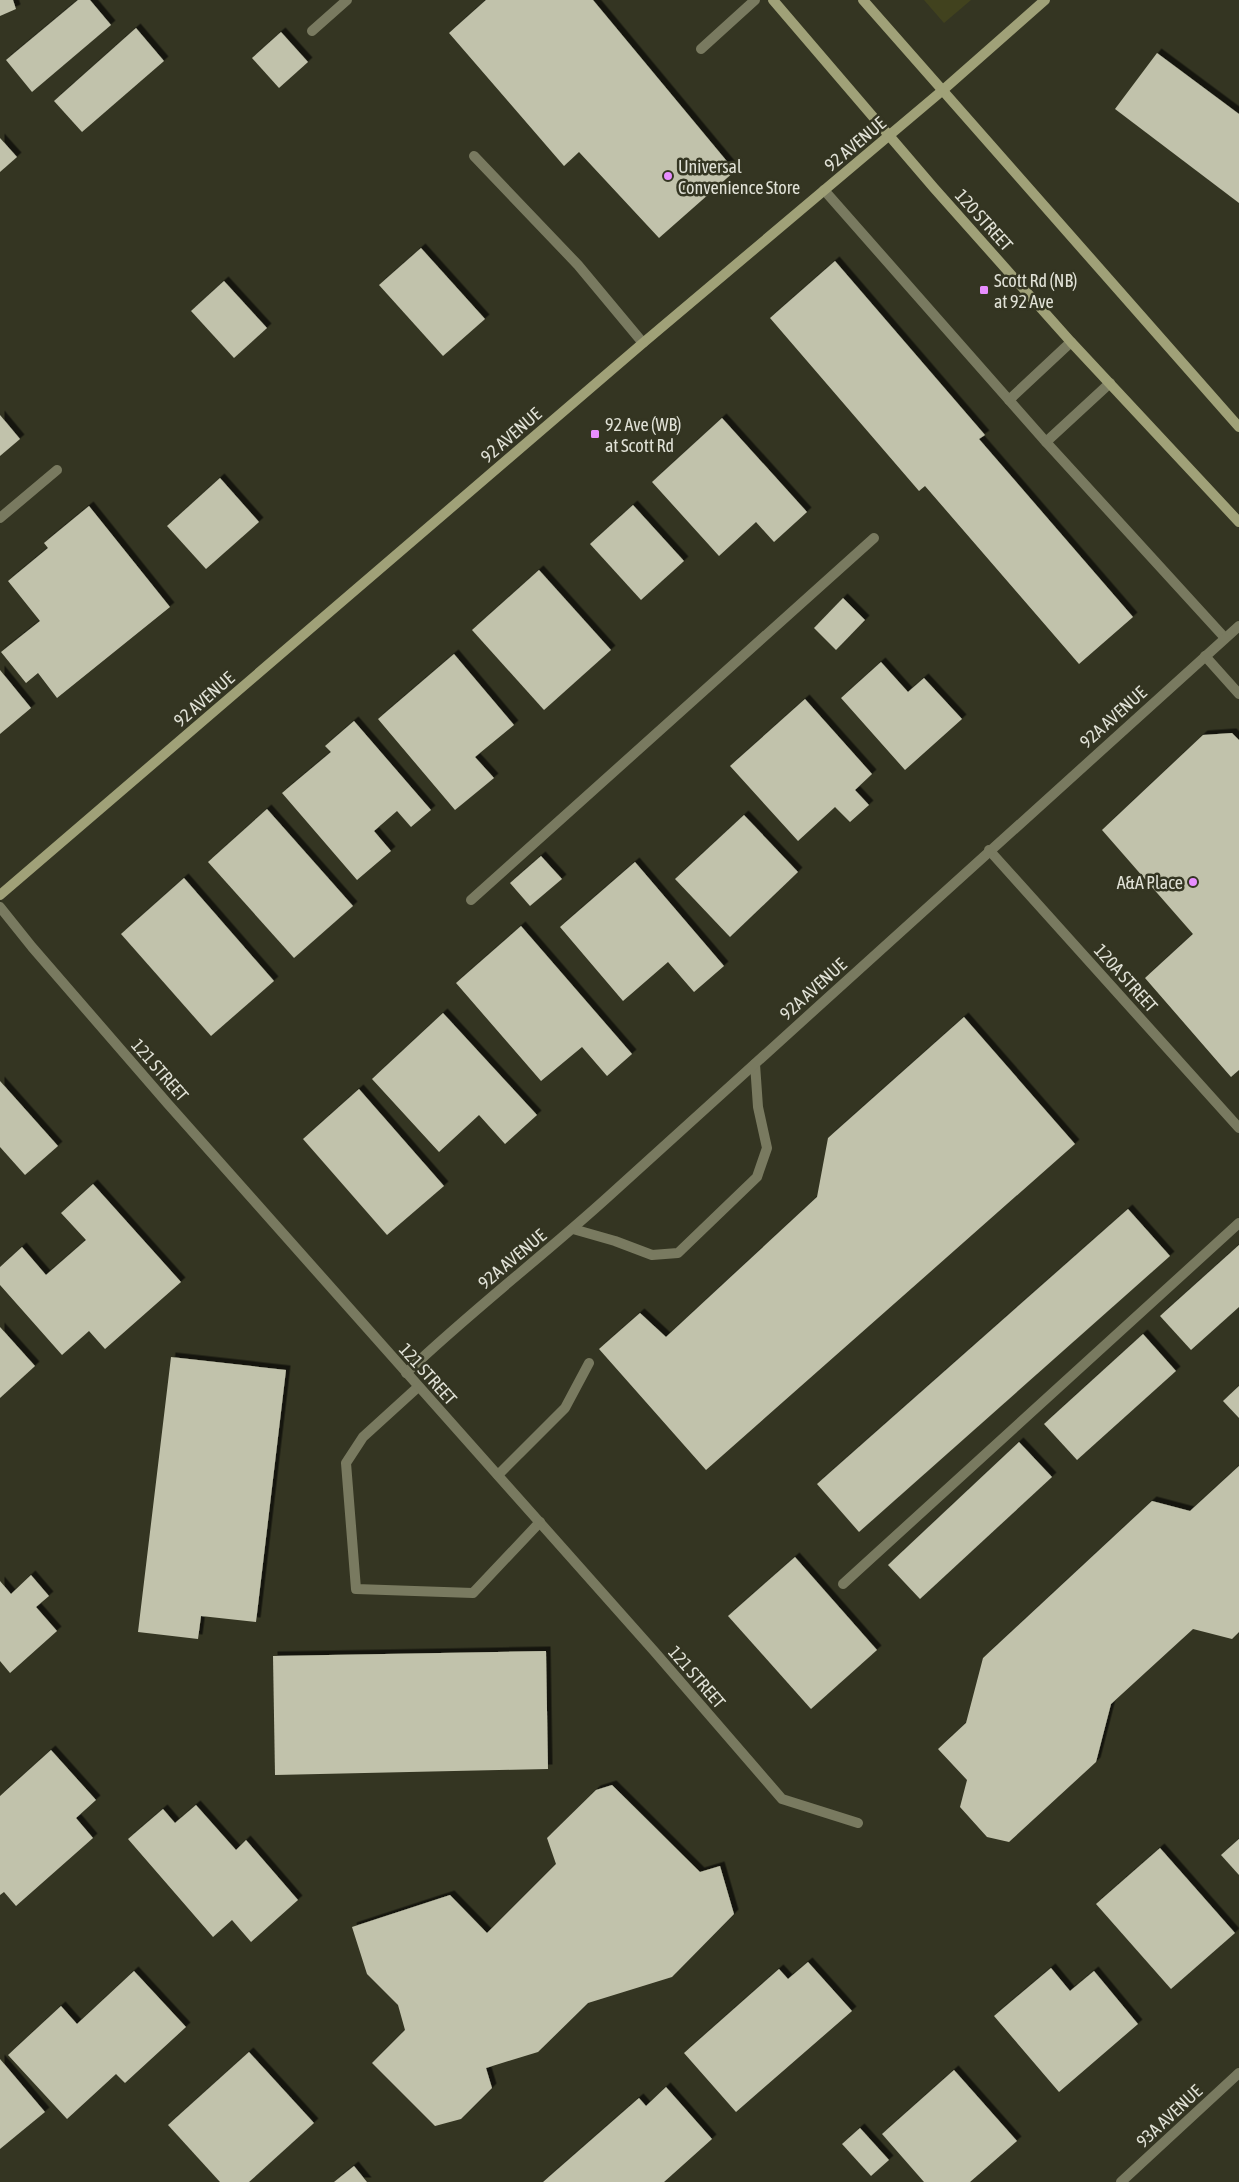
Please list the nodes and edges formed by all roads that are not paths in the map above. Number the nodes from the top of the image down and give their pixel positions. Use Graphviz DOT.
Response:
graph roads {
  1 [pos="347,0"];
  2 [pos="755,0"];
  3 [pos="773,0"];
  4 [pos="863,0"];
  5 [pos="1045,0"];
  6 [pos="312,31"];
  7 [pos="701,49"];
  8 [pos="943,90"];
  9 [pos="888,136"];
  10 [pos="474,156"];
  11 [pos="824,190"];
  12 [pos="1071,342"];
  13 [pos="643,343"];
  14 [pos="1110,383"];
  15 [pos="1009,400"];
  16 [pos="1239,428"];
  17 [pos="1046,442"];
  18 [pos="57,470"];
  19 [pos="0,518"];
  20 [pos="1239,522"];
  21 [pos="874,538"];
  22 [pos="1239,626"];
  23 [pos="1225,638"];
  24 [pos="1205,656"];
  25 [pos="1239,694"];
  26 [pos="989,850"];
  27 [pos="0,895"];
  28 [pos="471,900"];
  29 [pos="0,907"];
  30 [pos="755,1064"];
  31 [pos="1239,1128"];
  32 [pos="1239,1224"];
  33 [pos="573,1229"];
  34 [pos="588,1363"];
  35 [pos="406,1373"];
  36 [pos="418,1387"];
  37 [pos="498,1475"];
  38 [pos="540,1522"];
  39 [pos="843,1584"];
  40 [pos="858,1823"];
  41 [pos="1239,2073"];
  42 [pos="1124,2181"];
  1 -- 6 [label="street"];
  2 -- 7 [label="street"];
  3 -- 9 [label="street, 120 STREET"];
  4 -- 8 [label="street"];
  5 -- 8 [label="street, 92 AVENUE"];
  8 -- 9 [label="street, 92 AVENUE"];
  8 -- 16 [label="street"];
  9 -- 11 [label="street, 92 AVENUE"];
  9 -- 12 [label="street, 120 STREET"];
  10 -- 13 [label="street"];
  11 -- 13 [label="street, 92 AVENUE"];
  11 -- 15 [label="street"];
  12 -- 14 [label="street, 120 STREET"];
  12 -- 15 [label="street"];
  13 -- 27 [label="street, 92 AVENUE"];
  14 -- 17 [label="street"];
  14 -- 20 [label="street, 120 STREET"];
  15 -- 17 [label="street"];
  17 -- 23 [label="street"];
  18 -- 19 [label="street"];
  21 -- 28 [label="street"];
  22 -- 23 [label="street, 92A AVENUE"];
  23 -- 24 [label="street, 92A AVENUE"];
  24 -- 25 [label="street"];
  24 -- 26 [label="street, 92A AVENUE"];
  26 -- 30 [label="street, 92A AVENUE"];
  26 -- 31 [label="street, 120A STREET"];
  29 -- 35 [label="street, 121 STREET"];
  30 -- 33 [label="street, 92A AVENUE"];
  30 -- 33 [label="street"];
  32 -- 39 [label="street"];
  33 -- 35 [label="street, 92A AVENUE"];
  34 -- 37 [label="street"];
  35 -- 36 [label="street, 121 STREET"];
  36 -- 37 [label="street, 121 STREET"];
  36 -- 38 [label="street"];
  37 -- 38 [label="street, 121 STREET"];
  38 -- 40 [label="street, 121 STREET"];
  41 -- 42 [label="street, 93A AVENUE"];
}
